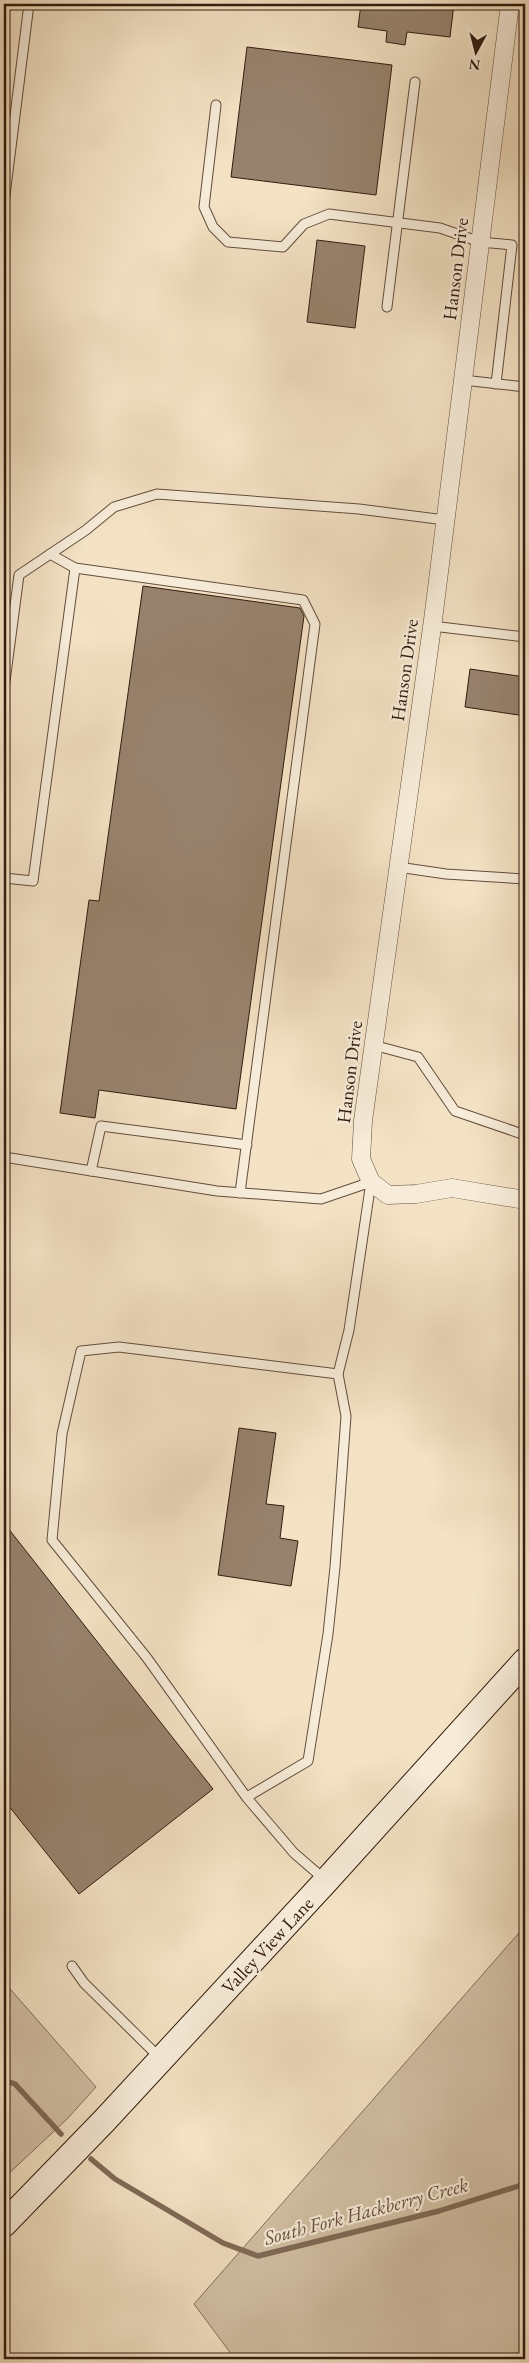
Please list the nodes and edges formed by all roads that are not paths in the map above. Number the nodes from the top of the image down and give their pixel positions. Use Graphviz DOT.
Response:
graph roads {
  1 [pos="29,4"];
  2 [pos="510,4"];
  3 [pos="415,82"];
  4 [pos="216,106"];
  5 [pos="4,203"];
  6 [pos="396,223"];
  7 [pos="480,242"];
  8 [pos="387,307"];
  9 [pos="463,380"];
  10 [pos="496,384"];
  11 [pos="525,387"];
  12 [pos="445,520"];
  13 [pos="50,554"];
  14 [pos="75,568"];
  15 [pos="432,626"];
  16 [pos="525,637"];
  17 [pos="4,689"];
  18 [pos="398,868"];
  19 [pos="4,878"];
  20 [pos="525,879"];
  21 [pos="373,1045"];
  22 [pos="525,1135"];
  23 [pos="247,1145"];
  24 [pos="4,1157"];
  25 [pos="91,1171"];
  26 [pos="371,1182"];
  27 [pos="240,1193"];
  28 [pos="525,1200"];
  29 [pos="338,1374"];
  30 [pos="525,1661"];
  31 [pos="247,1797"];
  32 [pos="326,1881"];
  33 [pos="72,1966"];
  34 [pos="160,2058"];
  35 [pos="4,2224"];
  1 -- 5 [label="lane"];
  2 -- 7 [label="street, Hanson Drive"];
  3 -- 6 [label="lane"];
  4 -- 6 [label="lane"];
  6 -- 7 [label="lane"];
  6 -- 8 [label="lane"];
  7 -- 9 [label="street, Hanson Drive"];
  7 -- 10 [label="lane"];
  9 -- 10 [label="lane"];
  9 -- 12 [label="street, Hanson Drive"];
  10 -- 11 [label="lane"];
  12 -- 13 [label="lane"];
  12 -- 15 [label="street, Hanson Drive"];
  13 -- 14 [label="lane"];
  13 -- 17 [label="lane"];
  14 -- 19 [label="lane"];
  14 -- 23 [label="lane"];
  15 -- 16 [label="lane"];
  15 -- 18 [label="street, Hanson Drive"];
  18 -- 20 [label="lane"];
  18 -- 21 [label="street, Hanson Drive"];
  21 -- 22 [label="lane"];
  21 -- 26 [label="street, Hanson Drive"];
  23 -- 25 [label="lane"];
  23 -- 27 [label="lane"];
  24 -- 25 [label="lane"];
  25 -- 27 [label="lane"];
  26 -- 27 [label="lane"];
  26 -- 28 [label="street"];
  26 -- 29 [label="lane"];
  29 -- 31 [label="lane"];
  29 -- 31 [label="lane"];
  30 -- 32 [label="main road, Valley View Lane"];
  31 -- 32 [label="lane"];
  32 -- 34 [label="main road, Valley View Lane"];
  33 -- 34 [label="lane"];
  34 -- 35 [label="main road, Valley View Lane"];
}
